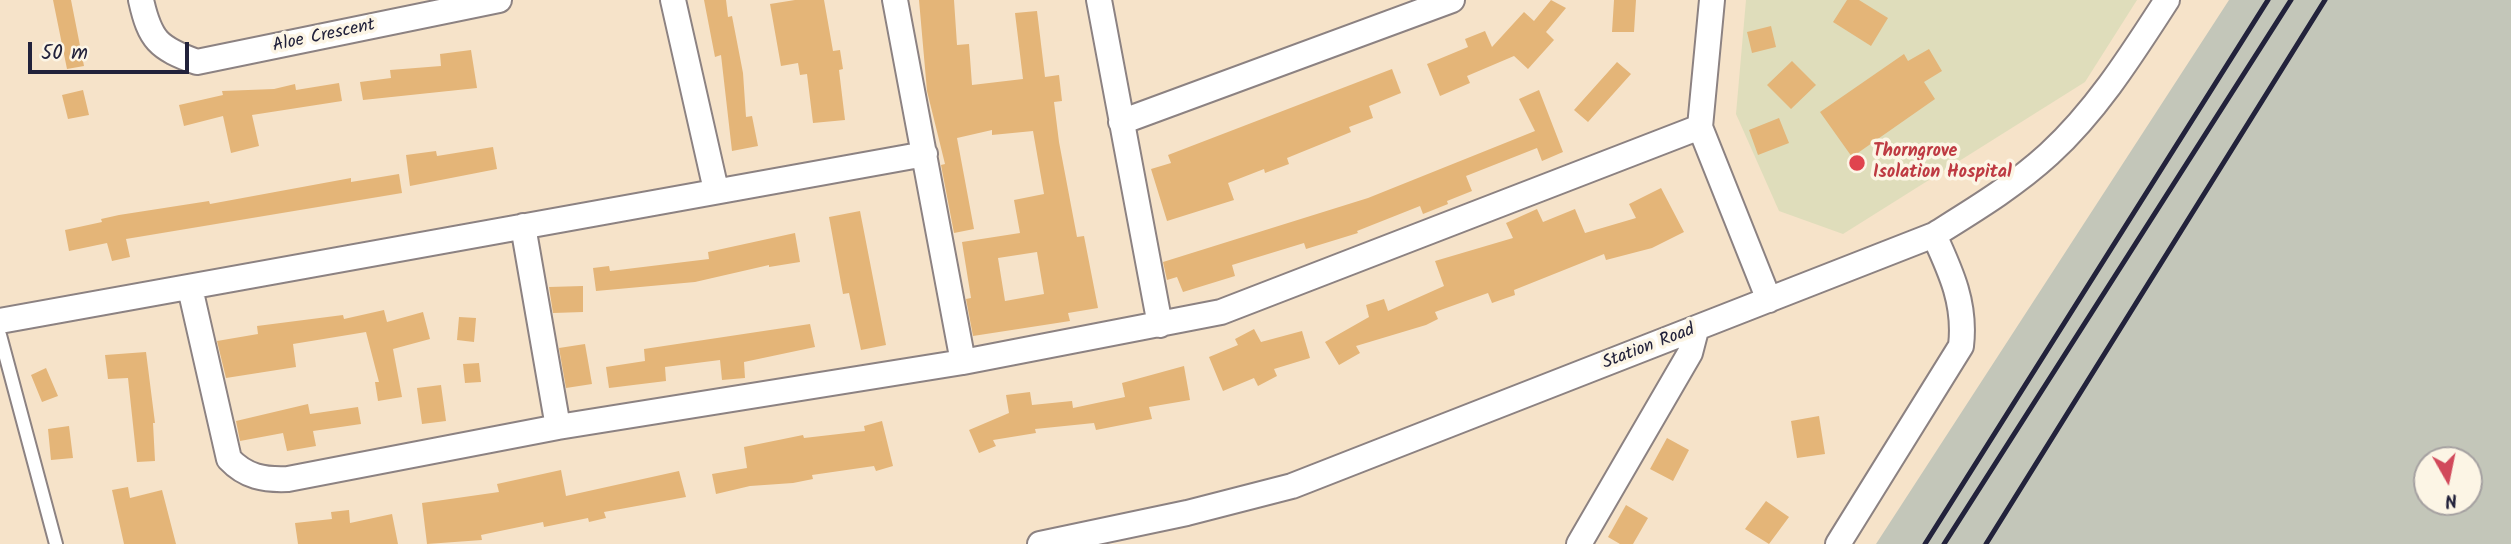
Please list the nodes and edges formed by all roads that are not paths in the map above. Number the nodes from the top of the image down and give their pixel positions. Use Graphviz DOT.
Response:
graph roads {
  1 [pos="141,0"];
  2 [pos="499,0"];
  3 [pos="673,0"];
  4 [pos="895,0"];
  5 [pos="1099,0"];
  6 [pos="1451,0"];
  7 [pos="1712,0"];
  8 [pos="2167,0"];
  9 [pos="1121,122"];
  10 [pos="1700,127"];
  11 [pos="925,155"];
  12 [pos="716,190"];
  13 [pos="523,226"];
  14 [pos="1934,235"];
  15 [pos="190,288"];
  16 [pos="1769,300"];
  17 [pos="0,321"];
  18 [pos="1160,325"];
  19 [pos="1696,330"];
  20 [pos="0,334"];
  21 [pos="963,362"];
  22 [pos="558,428"];
  23 [pos="56,544"];
  24 [pos="1040,544"];
  25 [pos="1579,544"];
  26 [pos="1838,544"];
  1 -- 2 [label="street, Aloe Crescent"];
  3 -- 12 [label="street"];
  4 -- 11 [label="street"];
  5 -- 9 [label="street"];
  6 -- 9 [label="street"];
  7 -- 10 [label="street"];
  8 -- 14 [label="street, Station Road"];
  9 -- 18 [label="street"];
  10 -- 16 [label="street"];
  10 -- 18 [label="street"];
  11 -- 12 [label="street"];
  11 -- 21 [label="street"];
  12 -- 13 [label="street"];
  13 -- 15 [label="street"];
  13 -- 22 [label="street"];
  14 -- 16 [label="street, Station Road"];
  14 -- 26 [label="street"];
  15 -- 17 [label="street"];
  15 -- 22 [label="street"];
  16 -- 19 [label="street, Station Road"];
  18 -- 21 [label="street"];
  19 -- 24 [label="street, Station Road"];
  19 -- 25 [label="street"];
  20 -- 23 [label="lane"];
  21 -- 22 [label="street"];
}
